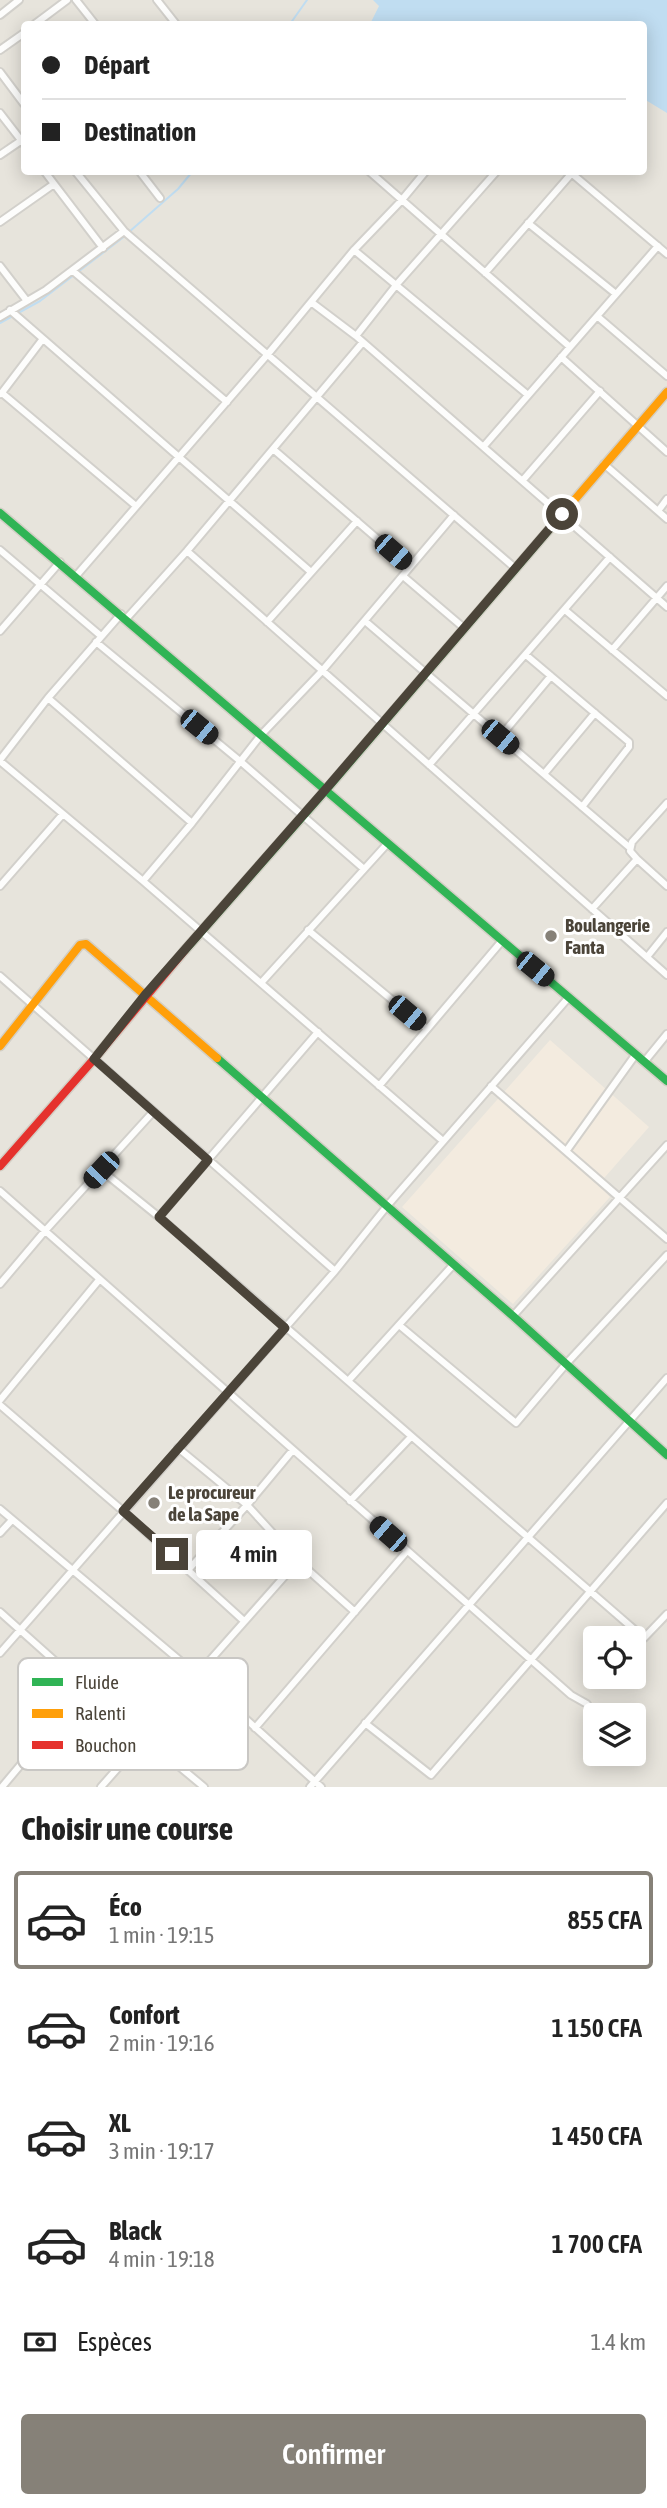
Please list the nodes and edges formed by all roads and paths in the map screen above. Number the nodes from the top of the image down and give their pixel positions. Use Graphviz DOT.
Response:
graph roads {
  1 [pos="19,0"];
  2 [pos="67,0"];
  3 [pos="76,0"];
  4 [pos="157,0"];
  5 [pos="0,15"];
  6 [pos="39,21"];
  7 [pos="93,21"];
  8 [pos="174,21"];
  9 [pos="21,35"];
  10 [pos="0,50"];
  11 [pos="0,72"];
  12 [pos="21,100"];
  13 [pos="0,113"];
  14 [pos="21,139"];
  15 [pos="21,143"];
  16 [pos="0,155"];
  17 [pos="47,175"];
  18 [pos="78,175"];
  19 [pos="142,175"];
  20 [pos="373,175"];
  21 [pos="423,175"];
  22 [pos="493,175"];
  23 [pos="568,175"];
  24 [pos="575,175"];
  25 [pos="54,184"];
  26 [pos="160,198"];
  27 [pos="401,201"];
  28 [pos="0,222"];
  29 [pos="528,223"];
  30 [pos="124,231"];
  31 [pos="442,235"];
  32 [pos="658,246"];
  33 [pos="103,248"];
  34 [pos="354,250"];
  35 [pos="667,254"];
  36 [pos="0,266"];
  37 [pos="73,271"];
  38 [pos="485,273"];
  39 [pos="397,284"];
  40 [pos="616,294"];
  41 [pos="27,301"];
  42 [pos="311,302"];
  43 [pos="10,310"];
  44 [pos="597,316"];
  45 [pos="0,317"];
  46 [pos="356,336"];
  47 [pos="43,340"];
  48 [pos="363,342"];
  49 [pos="570,346"];
  50 [pos="268,354"];
  51 [pos="561,358"];
  52 [pos="667,376"];
  53 [pos="600,391"];
  54 [pos="667,392"];
  55 [pos="1,394"];
  56 [pos="528,395"];
  57 [pos="317,396"];
  58 [pos="226,402"];
  59 [pos="638,425"];
  60 [pos="484,446"];
  61 [pos="273,449"];
  62 [pos="667,452"];
  63 [pos="179,456"];
  64 [pos="604,464"];
  65 [pos="523,480"];
  66 [pos="667,499"];
  67 [pos="229,501"];
  68 [pos="136,506"];
  69 [pos="658,511"];
  70 [pos="0,513"];
  71 [pos="562,514"];
  72 [pos="454,515"];
  73 [pos="667,519"];
  74 [pos="357,522"];
  75 [pos="0,550"];
  76 [pos="187,551"];
  77 [pos="610,557"];
  78 [pos="60,562"];
  79 [pos="410,567"];
  80 [pos="515,568"];
  81 [pos="311,572"];
  82 [pos="76,576"];
  83 [pos="403,576"];
  84 [pos="41,584"];
  85 [pos="667,586"];
  86 [pos="657,598"];
  87 [pos="667,607"];
  88 [pos="565,610"];
  89 [pos="123,616"];
  90 [pos="365,621"];
  91 [pos="267,622"];
  92 [pos="464,628"];
  93 [pos="0,631"];
  94 [pos="101,636"];
  95 [pos="96,642"];
  96 [pos="612,650"];
  97 [pos="526,654"];
  98 [pos="322,671"];
  99 [pos="425,673"];
  100 [pos="551,676"];
  101 [pos="667,696"];
  102 [pos="48,698"];
  103 [pos="595,713"];
  104 [pos="474,714"];
  105 [pos="382,723"];
  106 [pos="261,734"];
  107 [pos="500,737"];
  108 [pos="0,761"];
  109 [pos="240,761"];
  110 [pos="429,765"];
  111 [pos="544,774"];
  112 [pos="325,790"];
  113 [pos="667,803"];
  114 [pos="582,807"];
  115 [pos="63,814"];
  116 [pos="303,816"];
  117 [pos="192,823"];
  118 [pos="387,844"];
  119 [pos="629,847"];
  120 [pos="637,859"];
  121 [pos="364,869"];
  122 [pos="143,880"];
  123 [pos="0,886"];
  124 [pos="667,886"];
  125 [pos="592,909"];
  126 [pos="308,930"];
  127 [pos="201,931"];
  128 [pos="667,932"];
  129 [pos="501,942"];
  130 [pos="647,957"];
  131 [pos="667,975"];
  132 [pos="0,976"];
  133 [pos="261,983"];
  134 [pos="145,995"];
  135 [pos="569,997"];
  136 [pos="33,1005"];
  137 [pos="427,1030"];
  138 [pos="317,1032"];
  139 [pos="667,1034"];
  140 [pos="0,1046"];
  141 [pos="636,1054"];
  142 [pos="94,1059"];
  143 [pos="645,1061"];
  144 [pos="667,1081"];
  145 [pos="379,1086"];
  146 [pos="491,1086"];
  147 [pos="262,1098"];
  148 [pos="153,1112"];
  149 [pos="443,1141"];
  150 [pos="667,1145"];
  151 [pos="567,1150"];
  152 [pos="208,1160"];
  153 [pos="0,1166"];
  154 [pos="101,1170"];
  155 [pos="0,1191"];
  156 [pos="620,1197"];
  157 [pos="387,1206"];
  158 [pos="159,1217"];
  159 [pos="44,1232"];
  160 [pos="667,1240"];
  161 [pos="667,1255"];
  162 [pos="454,1264"];
  163 [pos="335,1271"];
  164 [pos="99,1280"];
  165 [pos="0,1284"];
  166 [pos="513,1316"];
  167 [pos="399,1325"];
  168 [pos="285,1328"];
  169 [pos="566,1364"];
  170 [pos="667,1378"];
  171 [pos="348,1381"];
  172 [pos="228,1394"];
  173 [pos="0,1402"];
  174 [pos="630,1421"];
  175 [pos="411,1437"];
  176 [pos="178,1448"];
  177 [pos="292,1451"];
  178 [pos="667,1455"];
  179 [pos="350,1501"];
  180 [pos="667,1503"];
  181 [pos="247,1505"];
  182 [pos="0,1509"];
  183 [pos="123,1511"];
  184 [pos="12,1520"];
  185 [pos="0,1533"];
  186 [pos="528,1539"];
  187 [pos="408,1551"];
  188 [pos="298,1561"];
  189 [pos="189,1569"];
  190 [pos="72,1570"];
  191 [pos="590,1591"];
  192 [pos="468,1604"];
  193 [pos="0,1612"];
  194 [pos="355,1612"];
  195 [pos="667,1614"];
  196 [pos="244,1621"];
  197 [pos="20,1630"];
  198 [pos="0,1653"];
  199 [pos="531,1657"];
  200 [pos="51,1658"];
  201 [pos="177,1658"];
  202 [pos="212,1658"];
  203 [pos="585,1703"];
  204 [pos="248,1722"];
  205 [pos="365,1723"];
  206 [pos="255,1728"];
  207 [pos="18,1768"];
  208 [pos="116,1770"];
  209 [pos="185,1770"];
  210 [pos="315,1785"];
  211 [pos="2,1787"];
  212 [pos="101,1787"];
  213 [pos="204,1787"];
  1 -- 5 [label="street"];
  2 -- 6 [label="street"];
  3 -- 7 [label="street"];
  4 -- 8 [label="street"];
  9 -- 10 [label="street"];
  11 -- 12 [label="street"];
  13 -- 14 [label="street"];
  15 -- 16 [label="street"];
  17 -- 25 [label="street"];
  18 -- 30 [label="street"];
  19 -- 26 [label="street"];
  20 -- 27 [label="street"];
  21 -- 27 [label="street"];
  22 -- 31 [label="street"];
  23 -- 29 [label="street"];
  24 -- 32 [label="street"];
  25 -- 28 [label="street"];
  25 -- 33 [label="street"];
  27 -- 31 [label="street"];
  27 -- 34 [label="street"];
  29 -- 38 [label="street"];
  29 -- 40 [label="street"];
  30 -- 33 [label="street"];
  30 -- 50 [label="street"];
  31 -- 38 [label="street"];
  31 -- 39 [label="street"];
  32 -- 35 [label="street"];
  32 -- 40 [label="street"];
  33 -- 37 [label="street"];
  34 -- 39 [label="street"];
  34 -- 42 [label="street"];
  36 -- 41 [label="street"];
  37 -- 41 [label="street"];
  37 -- 58 [label="street"];
  38 -- 49 [label="street"];
  39 -- 46 [label="street"];
  39 -- 56 [label="street"];
  40 -- 44 [label="street"];
  41 -- 43 [label="street"];
  42 -- 46 [label="street"];
  42 -- 50 [label="street"];
  43 -- 45 [label="street"];
  43 -- 47 [label="street"];
  44 -- 49 [label="street"];
  44 -- 52 [label="street"];
  46 -- 48 [label="street"];
  47 -- 55 [label="street"];
  47 -- 63 [label="street"];
  48 -- 57 [label="street"];
  48 -- 60 [label="street"];
  49 -- 51 [label="street"];
  50 -- 57 [label="street"];
  50 -- 58 [label="street"];
  51 -- 53 [label="street"];
  51 -- 56 [label="street"];
  53 -- 59 [label="street"];
  53 -- 65 [label="street"];
  54 -- 59 [label="street"];
  55 -- 68 [label="street"];
  56 -- 60 [label="street"];
  57 -- 61 [label="street"];
  57 -- 72 [label="street"];
  58 -- 63 [label="street"];
  59 -- 62 [label="street"];
  59 -- 64 [label="street"];
  60 -- 65 [label="street"];
  61 -- 67 [label="street"];
  61 -- 74 [label="street"];
  63 -- 67 [label="street"];
  63 -- 68 [label="street"];
  64 -- 69 [label="street"];
  64 -- 71 [label="street"];
  65 -- 71 [label="street"];
  66 -- 69 [label="street"];
  67 -- 76 [label="street"];
  67 -- 81 [label="street"];
  68 -- 82 [label="street"];
  69 -- 73 [label="street"];
  70 -- 78 [label="street"];
  71 -- 77 [label="street"];
  71 -- 80 [label="street"];
  72 -- 79 [label="street"];
  72 -- 80 [label="street"];
  74 -- 79 [label="street"];
  74 -- 81 [label="street"];
  75 -- 84 [label="street"];
  76 -- 89 [label="street"];
  76 -- 91 [label="street"];
  77 -- 86 [label="street"];
  77 -- 88 [label="street"];
  78 -- 82 [label="street"];
  78 -- 84 [label="street"];
  79 -- 83 [label="street"];
  80 -- 92 [label="street"];
  81 -- 91 [label="street"];
  82 -- 89 [label="street"];
  83 -- 90 [label="street"];
  83 -- 92 [label="street"];
  84 -- 93 [label="street"];
  84 -- 94 [label="street"];
  85 -- 86 [label="street"];
  86 -- 87 [label="street"];
  86 -- 96 [label="street"];
  88 -- 96 [label="street"];
  88 -- 97 [label="street"];
  89 -- 94 [label="street"];
  89 -- 106 [label="street"];
  90 -- 98 [label="street"];
  90 -- 99 [label="street"];
  91 -- 98 [label="street"];
  92 -- 99 [label="street"];
  94 -- 95 [label="street"];
  95 -- 102 [label="street"];
  95 -- 109 [label="street"];
  96 -- 101 [label="street"];
  97 -- 100 [label="street"];
  97 -- 104 [label="street"];
  98 -- 105 [label="street"];
  98 -- 106 [label="street"];
  99 -- 104 [label="street"];
  99 -- 105 [label="street"];
  100 -- 103 [label="street"];
  100 -- 107 [label="street"];
  102 -- 108 [label="street"];
  102 -- 117 [label="street"];
  103 -- 111 [label="street"];
  103 -- 114 [label="street"];
  104 -- 107 [label="street"];
  104 -- 110 [label="street"];
  105 -- 110 [label="street"];
  105 -- 112 [label="street"];
  106 -- 109 [label="street"];
  106 -- 112 [label="street"];
  107 -- 111 [label="street"];
  108 -- 115 [label="street"];
  109 -- 116 [label="street"];
  109 -- 117 [label="street"];
  110 -- 125 [label="street"];
  111 -- 114 [label="street"];
  112 -- 116 [label="street"];
  112 -- 118 [label="street"];
  113 -- 119 [label="street"];
  114 -- 119 [label="street"];
  115 -- 122 [label="street"];
  115 -- 123 [label="street"];
  116 -- 121 [label="street"];
  116 -- 127 [label="street"];
  117 -- 122 [label="street"];
  118 -- 121 [label="street"];
  118 -- 129 [label="street"];
  119 -- 120 [label="street"];
  120 -- 124 [label="street"];
  120 -- 125 [label="street"];
  121 -- 126 [label="street"];
  122 -- 127 [label="street"];
  125 -- 130 [label="street"];
  126 -- 133 [label="street"];
  126 -- 137 [label="street"];
  127 -- 133 [label="street"];
  127 -- 134 [label="street"];
  128 -- 130 [label="street"];
  129 -- 135 [label="street"];
  129 -- 137 [label="street"];
  130 -- 131 [label="street"];
  132 -- 136 [label="street"];
  133 -- 138 [label="street"];
  134 -- 136 [label="street"];
  134 -- 142 [label="street"];
  134 -- 147 [label="street"];
  135 -- 141 [label="street"];
  135 -- 146 [label="street"];
  136 -- 140 [label="street"];
  136 -- 142 [label="street"];
  137 -- 145 [label="street"];
  138 -- 145 [label="street"];
  138 -- 147 [label="street"];
  139 -- 143 [label="street"];
  141 -- 143 [label="street"];
  141 -- 151 [label="street"];
  142 -- 148 [label="street"];
  142 -- 153 [label="street"];
  143 -- 144 [label="street"];
  145 -- 149 [label="street"];
  146 -- 149 [label="street"];
  146 -- 151 [label="street"];
  147 -- 152 [label="street"];
  147 -- 157 [label="street"];
  148 -- 152 [label="street"];
  148 -- 154 [label="street"];
  149 -- 157 [label="street"];
  150 -- 156 [label="street"];
  151 -- 156 [label="street"];
  152 -- 158 [label="street"];
  152 -- 163 [label="street"];
  154 -- 158 [label="street"];
  154 -- 159 [label="street"];
  155 -- 159 [label="street"];
  156 -- 160 [label="street"];
  156 -- 166 [label="street"];
  157 -- 162 [label="street"];
  157 -- 163 [label="street"];
  158 -- 168 [label="street"];
  159 -- 164 [label="street"];
  159 -- 165 [label="street"];
  161 -- 169 [label="street"];
  162 -- 166 [label="street"];
  162 -- 167 [label="street"];
  163 -- 168 [label="street"];
  164 -- 172 [label="street"];
  164 -- 173 [label="street"];
  166 -- 169 [label="street"];
  167 -- 169 [label="street"];
  167 -- 171 [label="street"];
  168 -- 171 [label="street"];
  168 -- 172 [label="street"];
  169 -- 174 [label="street"];
  170 -- 174 [label="street"];
  171 -- 175 [label="street"];
  172 -- 176 [label="street"];
  172 -- 177 [label="street"];
  173 -- 183 [label="street"];
  174 -- 178 [label="street"];
  174 -- 186 [label="street"];
  175 -- 179 [label="street"];
  175 -- 186 [label="street"];
  176 -- 181 [label="street"];
  176 -- 183 [label="street"];
  177 -- 179 [label="street"];
  177 -- 181 [label="street"];
  179 -- 187 [label="street"];
  180 -- 191 [label="street"];
  181 -- 188 [label="street"];
  181 -- 189 [label="street"];
  182 -- 184 [label="street"];
  183 -- 189 [label="street"];
  183 -- 190 [label="street"];
  184 -- 185 [label="street"];
  184 -- 190 [label="street"];
  186 -- 191 [label="street"];
  186 -- 192 [label="street"];
  187 -- 192 [label="street"];
  187 -- 194 [label="street"];
  188 -- 194 [label="street"];
  188 -- 196 [label="street"];
  189 -- 196 [label="street"];
  190 -- 197 [label="street"];
  190 -- 201 [label="street"];
  191 -- 195 [label="street"];
  191 -- 199 [label="street"];
  192 -- 199 [label="street"];
  192 -- 205 [label="street"];
  193 -- 197 [label="street"];
  194 -- 206 [label="street"];
  196 -- 202 [label="street"];
  197 -- 198 [label="street"];
  197 -- 200 [label="street"];
  199 -- 203 [label="street"];
  199 -- 205 [label="street"];
  204 -- 206 [label="street"];
  205 -- 210 [label="street"];
  206 -- 210 [label="street"];
  207 -- 211 [label="street"];
  208 -- 212 [label="street"];
  209 -- 213 [label="street"];
}
